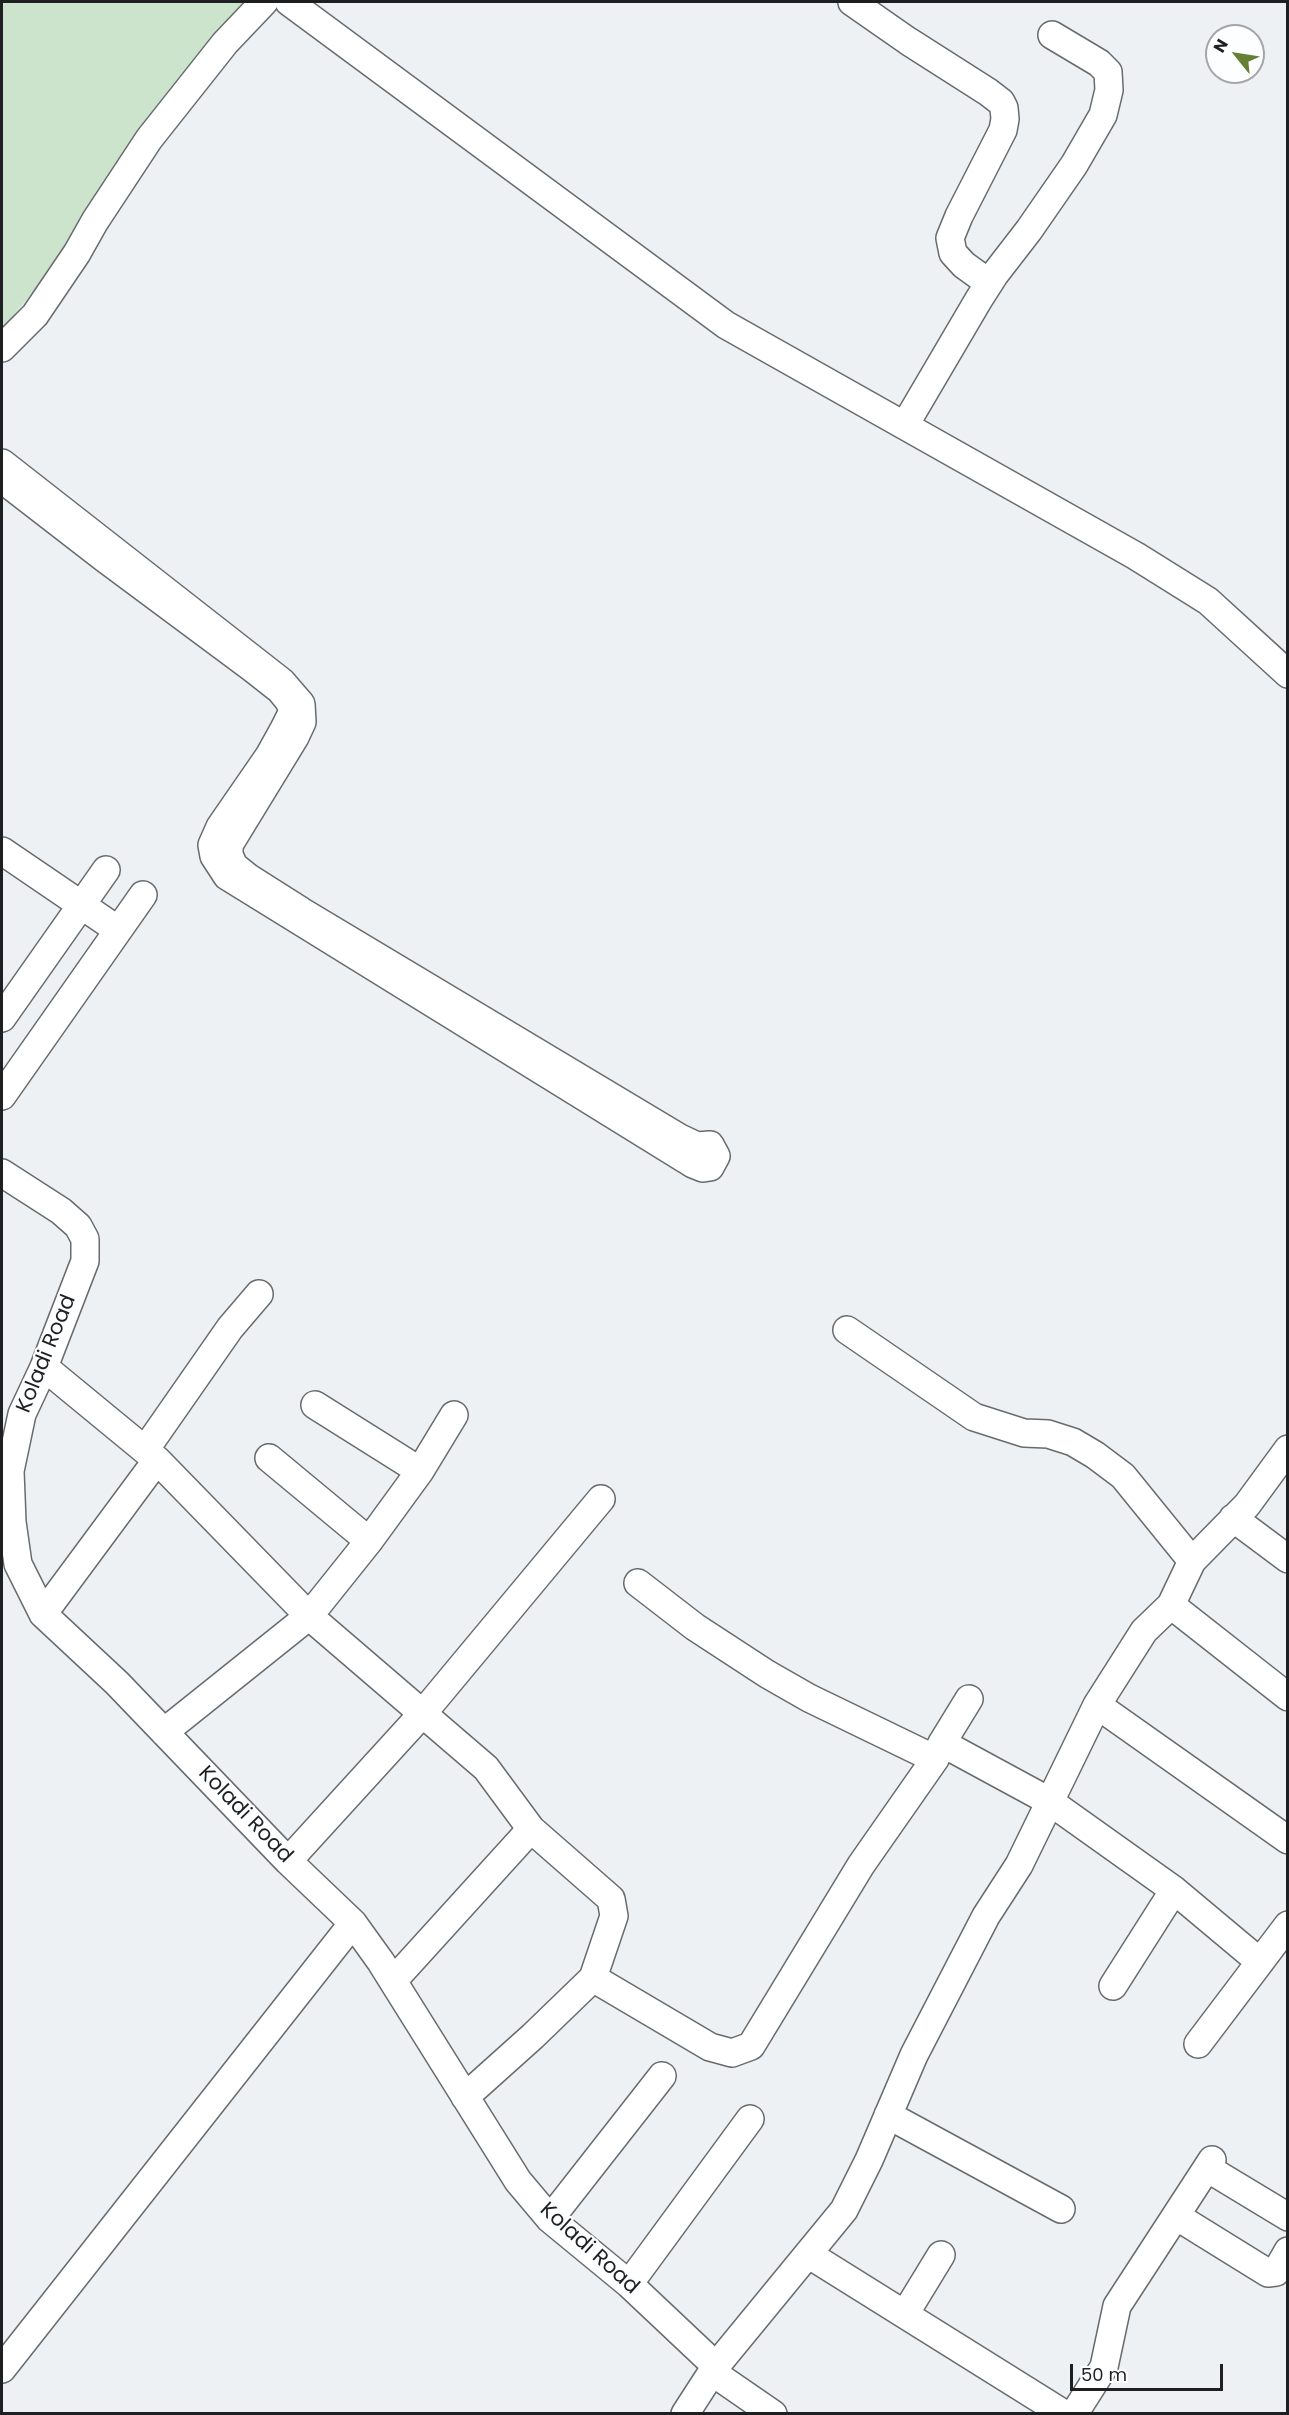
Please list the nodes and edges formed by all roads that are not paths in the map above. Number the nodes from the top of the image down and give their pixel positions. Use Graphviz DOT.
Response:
graph roads {
  1 [pos="264,2"];
  2 [pos="289,2"];
  3 [pos="852,2"];
  4 [pos="1052,34"];
  5 [pos="989,283"];
  6 [pos="2,348"];
  7 [pos="905,425"];
  8 [pos="2,463"];
  9 [pos="2,479"];
  10 [pos="1287,675"];
  11 [pos="2,851"];
  12 [pos="106,870"];
  13 [pos="143,895"];
  14 [pos="81,905"];
  15 [pos="118,930"];
  16 [pos="2,1018"];
  17 [pos="2,1096"];
  18 [pos="2,1173"];
  19 [pos="259,1294"];
  20 [pos="847,1330"];
  21 [pos="44,1367"];
  22 [pos="315,1405"];
  23 [pos="454,1416"];
  24 [pos="1287,1449"];
  25 [pos="151,1455"];
  26 [pos="269,1458"];
  27 [pos="420,1471"];
  28 [pos="601,1499"];
  29 [pos="1233,1518"];
  30 [pos="369,1541"];
  31 [pos="1287,1559"];
  32 [pos="1192,1561"];
  33 [pos="638,1583"];
  34 [pos="1171,1605"];
  35 [pos="43,1614"];
  36 [pos="309,1616"];
  37 [pos="1287,1697"];
  38 [pos="969,1699"];
  39 [pos="1097,1705"];
  40 [pos="423,1713"];
  41 [pos="164,1731"];
  42 [pos="939,1751"];
  43 [pos="1049,1801"];
  44 [pos="531,1829"];
  45 [pos="1287,1840"];
  46 [pos="288,1861"];
  47 [pos="1174,1890"];
  48 [pos="353,1923"];
  49 [pos="1287,1925"];
  50 [pos="1260,1962"];
  51 [pos="593,1978"];
  52 [pos="393,1981"];
  53 [pos="1113,1986"];
  54 [pos="1198,2044"];
  55 [pos="662,2076"];
  56 [pos="465,2097"];
  57 [pos="888,2115"];
  58 [pos="750,2119"];
  59 [pos="1061,2209"];
  60 [pos="1176,2216"];
  61 [pos="1287,2217"];
  62 [pos="550,2219"];
  63 [pos="1287,2251"];
  64 [pos="808,2254"];
  65 [pos="941,2255"];
  66 [pos="629,2284"];
  67 [pos="905,2314"];
  68 [pos="2,2369"];
  69 [pos="714,2369"];
  70 [pos="685,2414"];
  71 [pos="773,2414"];
  72 [pos="1064,2414"];
  73 [pos="1074,2414"];
  1 -- 6 [label="street"];
  2 -- 7 [label="street"];
  3 -- 5 [label="street"];
  4 -- 5 [label="street"];
  5 -- 7 [label="street"];
  7 -- 10 [label="street"];
  8 -- 9 [label="street"];
  11 -- 14 [label="street"];
  12 -- 14 [label="street"];
  13 -- 15 [label="street"];
  14 -- 15 [label="street"];
  14 -- 16 [label="street"];
  15 -- 17 [label="street"];
  18 -- 21 [label="street, Koladi Road"];
  19 -- 25 [label="street"];
  20 -- 32 [label="street"];
  21 -- 25 [label="street"];
  21 -- 35 [label="street, Koladi Road"];
  22 -- 27 [label="street"];
  23 -- 27 [label="street"];
  24 -- 29 [label="street"];
  25 -- 35 [label="street"];
  25 -- 36 [label="street"];
  26 -- 30 [label="street"];
  27 -- 30 [label="street"];
  28 -- 40 [label="street"];
  29 -- 31 [label="street"];
  29 -- 32 [label="street"];
  30 -- 36 [label="street"];
  32 -- 34 [label="street"];
  33 -- 42 [label="street"];
  34 -- 37 [label="street"];
  34 -- 39 [label="street"];
  35 -- 41 [label="street, Koladi Road"];
  36 -- 40 [label="street"];
  36 -- 41 [label="street"];
  38 -- 42 [label="street"];
  39 -- 43 [label="street"];
  39 -- 45 [label="street"];
  40 -- 44 [label="street"];
  40 -- 46 [label="street"];
  41 -- 46 [label="street, Koladi Road"];
  42 -- 43 [label="street"];
  42 -- 51 [label="street"];
  43 -- 47 [label="street"];
  43 -- 57 [label="street"];
  44 -- 51 [label="street"];
  44 -- 52 [label="street"];
  46 -- 48 [label="street, Koladi Road"];
  47 -- 50 [label="street"];
  47 -- 53 [label="street"];
  48 -- 52 [label="street, Koladi Road"];
  48 -- 68 [label="street"];
  49 -- 50 [label="street"];
  50 -- 54 [label="street"];
  51 -- 56 [label="street"];
  52 -- 56 [label="street, Koladi Road"];
  55 -- 62 [label="street"];
  56 -- 62 [label="street, Koladi Road"];
  57 -- 59 [label="street"];
  57 -- 64 [label="street"];
  58 -- 66 [label="street"];
  60 -- 61 [label="street"];
  60 -- 63 [label="street"];
  60 -- 73 [label="street"];
  62 -- 66 [label="street, Koladi Road"];
  64 -- 67 [label="street"];
  64 -- 69 [label="street"];
  65 -- 67 [label="street"];
  66 -- 69 [label="street, Koladi Road"];
  67 -- 72 [label="street"];
  69 -- 70 [label="street"];
  69 -- 71 [label="street, Koladi Road"];
}
